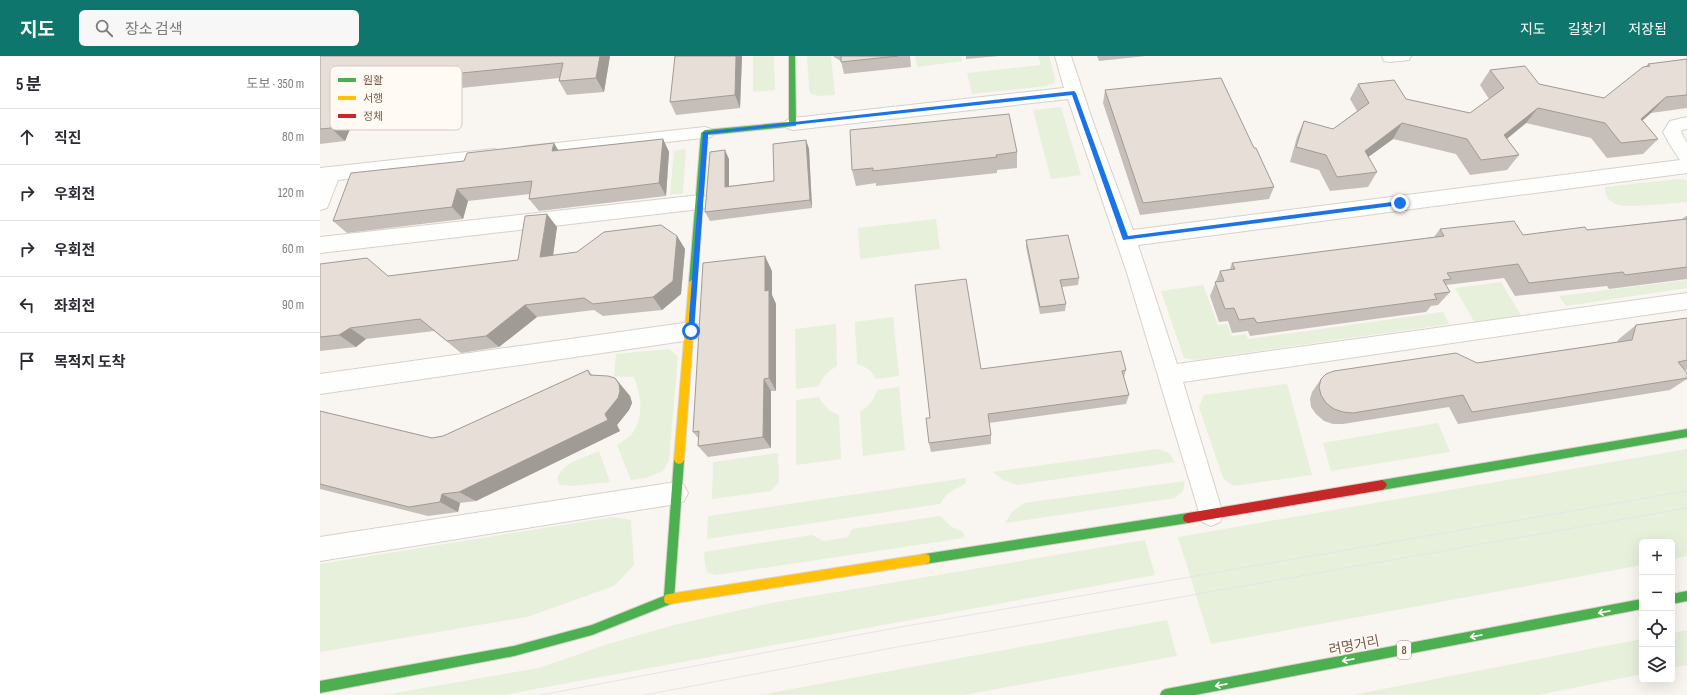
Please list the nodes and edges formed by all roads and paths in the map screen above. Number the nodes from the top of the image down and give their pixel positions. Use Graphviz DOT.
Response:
graph roads {
  1 [pos="792,56"];
  2 [pos="1063,56"];
  3 [pos="1074,93"];
  4 [pos="1687,123"];
  5 [pos="793,124"];
  6 [pos="705,133"];
  7 [pos="1687,156"];
  8 [pos="1687,166"];
  9 [pos="326,175"];
  10 [pos="700,202"];
  11 [pos="320,203"];
  12 [pos="1126,239"];
  13 [pos="320,245"];
  14 [pos="1687,301"];
  15 [pos="691,331"];
  16 [pos="1170,374"];
  17 [pos="320,384"];
  18 [pos="1687,433"];
  19 [pos="676,493"];
  20 [pos="1211,514"];
  21 [pos="320,548"];
  22 [pos="1687,596"];
  23 [pos="1675,598"];
  24 [pos="669,599"];
  25 [pos="1639,605"];
  26 [pos="320,687"];
  27 [pos="1166,695"];
  1 -- 5 [label="main road"];
  2 -- 3 [label="street"];
  3 -- 5 [label="street"];
  3 -- 12 [label="street"];
  4 -- 7 [label="street"];
  5 -- 6 [label="main road"];
  6 -- 9 [label="street"];
  6 -- 10 [label="main road"];
  8 -- 12 [label="street"];
  9 -- 11 [label="street"];
  10 -- 13 [label="street"];
  10 -- 15 [label="main road"];
  12 -- 16 [label="street"];
  14 -- 16 [label="street"];
  15 -- 17 [label="street"];
  15 -- 19 [label="main road"];
  16 -- 20 [label="street"];
  18 -- 20 [label="main road"];
  19 -- 21 [label="street"];
  19 -- 24 [label="main road"];
  20 -- 24 [label="main road"];
  22 -- 23 [label="main road"];
  24 -- 26 [label="main road"];
  25 -- 27 [label="main road, 려명거리 / 8, one-way"];
}
